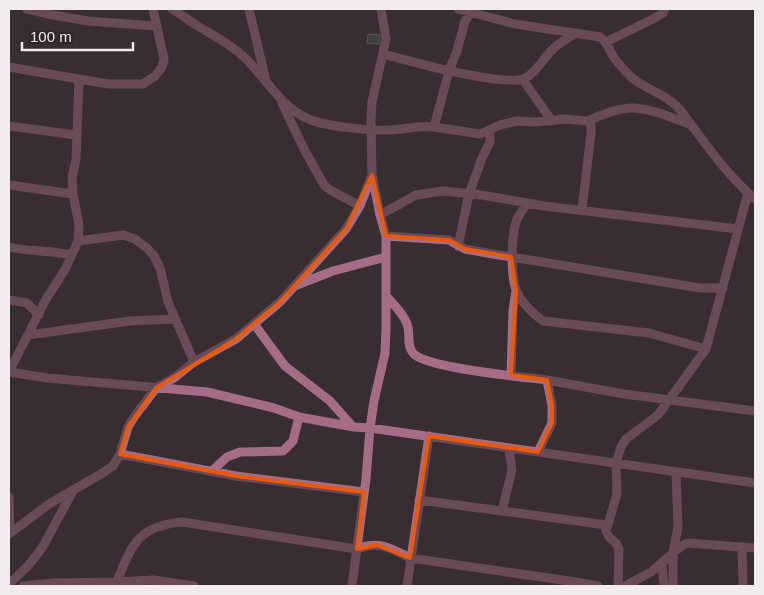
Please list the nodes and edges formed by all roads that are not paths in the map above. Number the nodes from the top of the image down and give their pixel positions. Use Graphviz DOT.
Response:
graph roads {
  1 [pos="27,9"];
  2 [pos="153,9"];
  3 [pos="172,9"];
  4 [pos="249,9"];
  5 [pos="381,9"];
  6 [pos="458,9"];
  7 [pos="665,9"];
  8 [pos="472,11"];
  9 [pos="155,26"];
  10 [pos="576,33"];
  11 [pos="606,42"];
  12 [pos="384,54"];
  13 [pos="9,67"];
  14 [pos="449,71"];
  15 [pos="79,79"];
  16 [pos="523,80"];
  17 [pos="267,84"];
  18 [pos="281,100"];
  19 [pos="552,120"];
  20 [pos="588,121"];
  21 [pos="689,124"];
  22 [pos="9,126"];
  23 [pos="434,127"];
  24 [pos="372,130"];
  25 [pos="490,131"];
  26 [pos="76,135"];
  27 [pos="372,175"];
  28 [pos="9,185"];
  29 [pos="748,193"];
  30 [pos="73,194"];
  31 [pos="469,194"];
  32 [pos="755,199"];
  33 [pos="528,203"];
  34 [pos="360,206"];
  35 [pos="582,210"];
  36 [pos="380,215"];
  37 [pos="738,229"];
  38 [pos="386,236"];
  39 [pos="78,241"];
  40 [pos="458,246"];
  41 [pos="9,247"];
  42 [pos="72,255"];
  43 [pos="386,257"];
  44 [pos="512,257"];
  45 [pos="294,286"];
  46 [pos="723,288"];
  47 [pos="516,291"];
  48 [pos="387,297"];
  49 [pos="9,300"];
  50 [pos="39,315"];
  51 [pos="175,319"];
  52 [pos="254,324"];
  53 [pos="28,335"];
  54 [pos="706,348"];
  55 [pos="194,362"];
  56 [pos="9,372"];
  57 [pos="512,376"];
  58 [pos="546,380"];
  59 [pos="156,388"];
  60 [pos="668,400"];
  61 [pos="755,411"];
  62 [pos="299,417"];
  63 [pos="354,427"];
  64 [pos="370,428"];
  65 [pos="429,436"];
  66 [pos="509,448"];
  67 [pos="538,452"];
  68 [pos="120,454"];
  69 [pos="616,463"];
  70 [pos="212,471"];
  71 [pos="676,472"];
  72 [pos="755,483"];
  73 [pos="74,489"];
  74 [pos="364,492"];
  75 [pos="9,497"];
  76 [pos="419,500"];
  77 [pos="502,511"];
  78 [pos="607,525"];
  79 [pos="9,533"];
  80 [pos="742,547"];
  81 [pos="755,548"];
  82 [pos="357,549"];
  83 [pos="673,553"];
  84 [pos="410,558"];
  85 [pos="662,564"];
  86 [pos="9,584"];
  87 [pos="53,584"];
  88 [pos="116,584"];
  89 [pos="23,586"];
  90 [pos="194,586"];
  91 [pos="352,586"];
  92 [pos="407,586"];
  93 [pos="598,586"];
  94 [pos="618,586"];
  95 [pos="625,586"];
  96 [pos="664,586"];
  97 [pos="673,586"];
  98 [pos="743,586"];
  1 -- 9 [label="street"];
  2 -- 9 [label="street"];
  3 -- 17 [label="street"];
  4 -- 17 [label="street"];
  5 -- 12 [label="street"];
  6 -- 8 [label="street"];
  7 -- 11 [label="street"];
  8 -- 10 [label="street"];
  8 -- 14 [label="street"];
  9 -- 15 [label="street"];
  10 -- 11 [label="street"];
  10 -- 16 [label="street"];
  11 -- 21 [label="street"];
  12 -- 14 [label="street"];
  12 -- 24 [label="street"];
  13 -- 15 [label="street"];
  14 -- 16 [label="street"];
  14 -- 23 [label="street"];
  15 -- 26 [label="street"];
  16 -- 19 [label="street"];
  17 -- 18 [label="street"];
  18 -- 24 [label="street"];
  18 -- 34 [label="street"];
  19 -- 20 [label="street"];
  19 -- 25 [label="street"];
  20 -- 21 [label="street"];
  20 -- 35 [label="street"];
  21 -- 29 [label="street"];
  22 -- 26 [label="street"];
  23 -- 24 [label="street"];
  23 -- 25 [label="street"];
  24 -- 27 [label="street"];
  25 -- 31 [label="street"];
  26 -- 30 [label="street"];
  27 -- 34 [label="street"];
  27 -- 36 [label="street"];
  28 -- 30 [label="street"];
  29 -- 32 [label="street"];
  29 -- 37 [label="street"];
  30 -- 39 [label="street"];
  31 -- 33 [label="street"];
  31 -- 36 [label="street"];
  31 -- 40 [label="street"];
  33 -- 35 [label="street"];
  33 -- 44 [label="street"];
  34 -- 45 [label="street"];
  35 -- 37 [label="street"];
  36 -- 38 [label="street"];
  37 -- 46 [label="street"];
  38 -- 40 [label="street"];
  38 -- 43 [label="street"];
  39 -- 42 [label="street"];
  39 -- 51 [label="street"];
  40 -- 44 [label="street"];
  41 -- 42 [label="street"];
  42 -- 50 [label="street"];
  43 -- 45 [label="street"];
  43 -- 48 [label="street"];
  44 -- 46 [label="street"];
  44 -- 47 [label="street"];
  45 -- 52 [label="street"];
  46 -- 54 [label="street"];
  47 -- 54 [label="street"];
  47 -- 57 [label="street"];
  48 -- 57 [label="street"];
  48 -- 64 [label="street"];
  49 -- 50 [label="street"];
  50 -- 53 [label="street"];
  51 -- 53 [label="street"];
  51 -- 55 [label="street"];
  52 -- 55 [label="street"];
  52 -- 63 [label="street"];
  53 -- 56 [label="street"];
  54 -- 60 [label="street"];
  55 -- 59 [label="street"];
  56 -- 59 [label="street"];
  57 -- 58 [label="street"];
  58 -- 60 [label="street"];
  58 -- 67 [label="street"];
  59 -- 62 [label="street"];
  59 -- 68 [label="street"];
  60 -- 61 [label="street"];
  60 -- 69 [label="street"];
  62 -- 63 [label="street"];
  62 -- 70 [label="street"];
  63 -- 64 [label="street"];
  64 -- 65 [label="street"];
  64 -- 74 [label="street"];
  65 -- 66 [label="street"];
  65 -- 76 [label="street"];
  66 -- 67 [label="street"];
  66 -- 77 [label="street"];
  67 -- 69 [label="street"];
  68 -- 70 [label="street"];
  68 -- 73 [label="street"];
  69 -- 71 [label="street"];
  69 -- 78 [label="street"];
  70 -- 74 [label="street"];
  71 -- 72 [label="street"];
  71 -- 83 [label="street"];
  73 -- 79 [label="street"];
  73 -- 86 [label="street"];
  74 -- 82 [label="street"];
  75 -- 79 [label="street"];
  76 -- 77 [label="street"];
  76 -- 84 [label="street"];
  77 -- 78 [label="street"];
  78 -- 94 [label="street"];
  80 -- 81 [label="street"];
  80 -- 83 [label="street"];
  80 -- 98 [label="street"];
  82 -- 84 [label="street"];
  82 -- 88 [label="street"];
  82 -- 91 [label="street"];
  83 -- 85 [label="street"];
  83 -- 97 [label="street"];
  84 -- 92 [label="street"];
  84 -- 93 [label="street"];
  85 -- 95 [label="street"];
  85 -- 96 [label="street"];
  87 -- 88 [label="street"];
  87 -- 89 [label="street"];
  88 -- 90 [label="street"];
}
